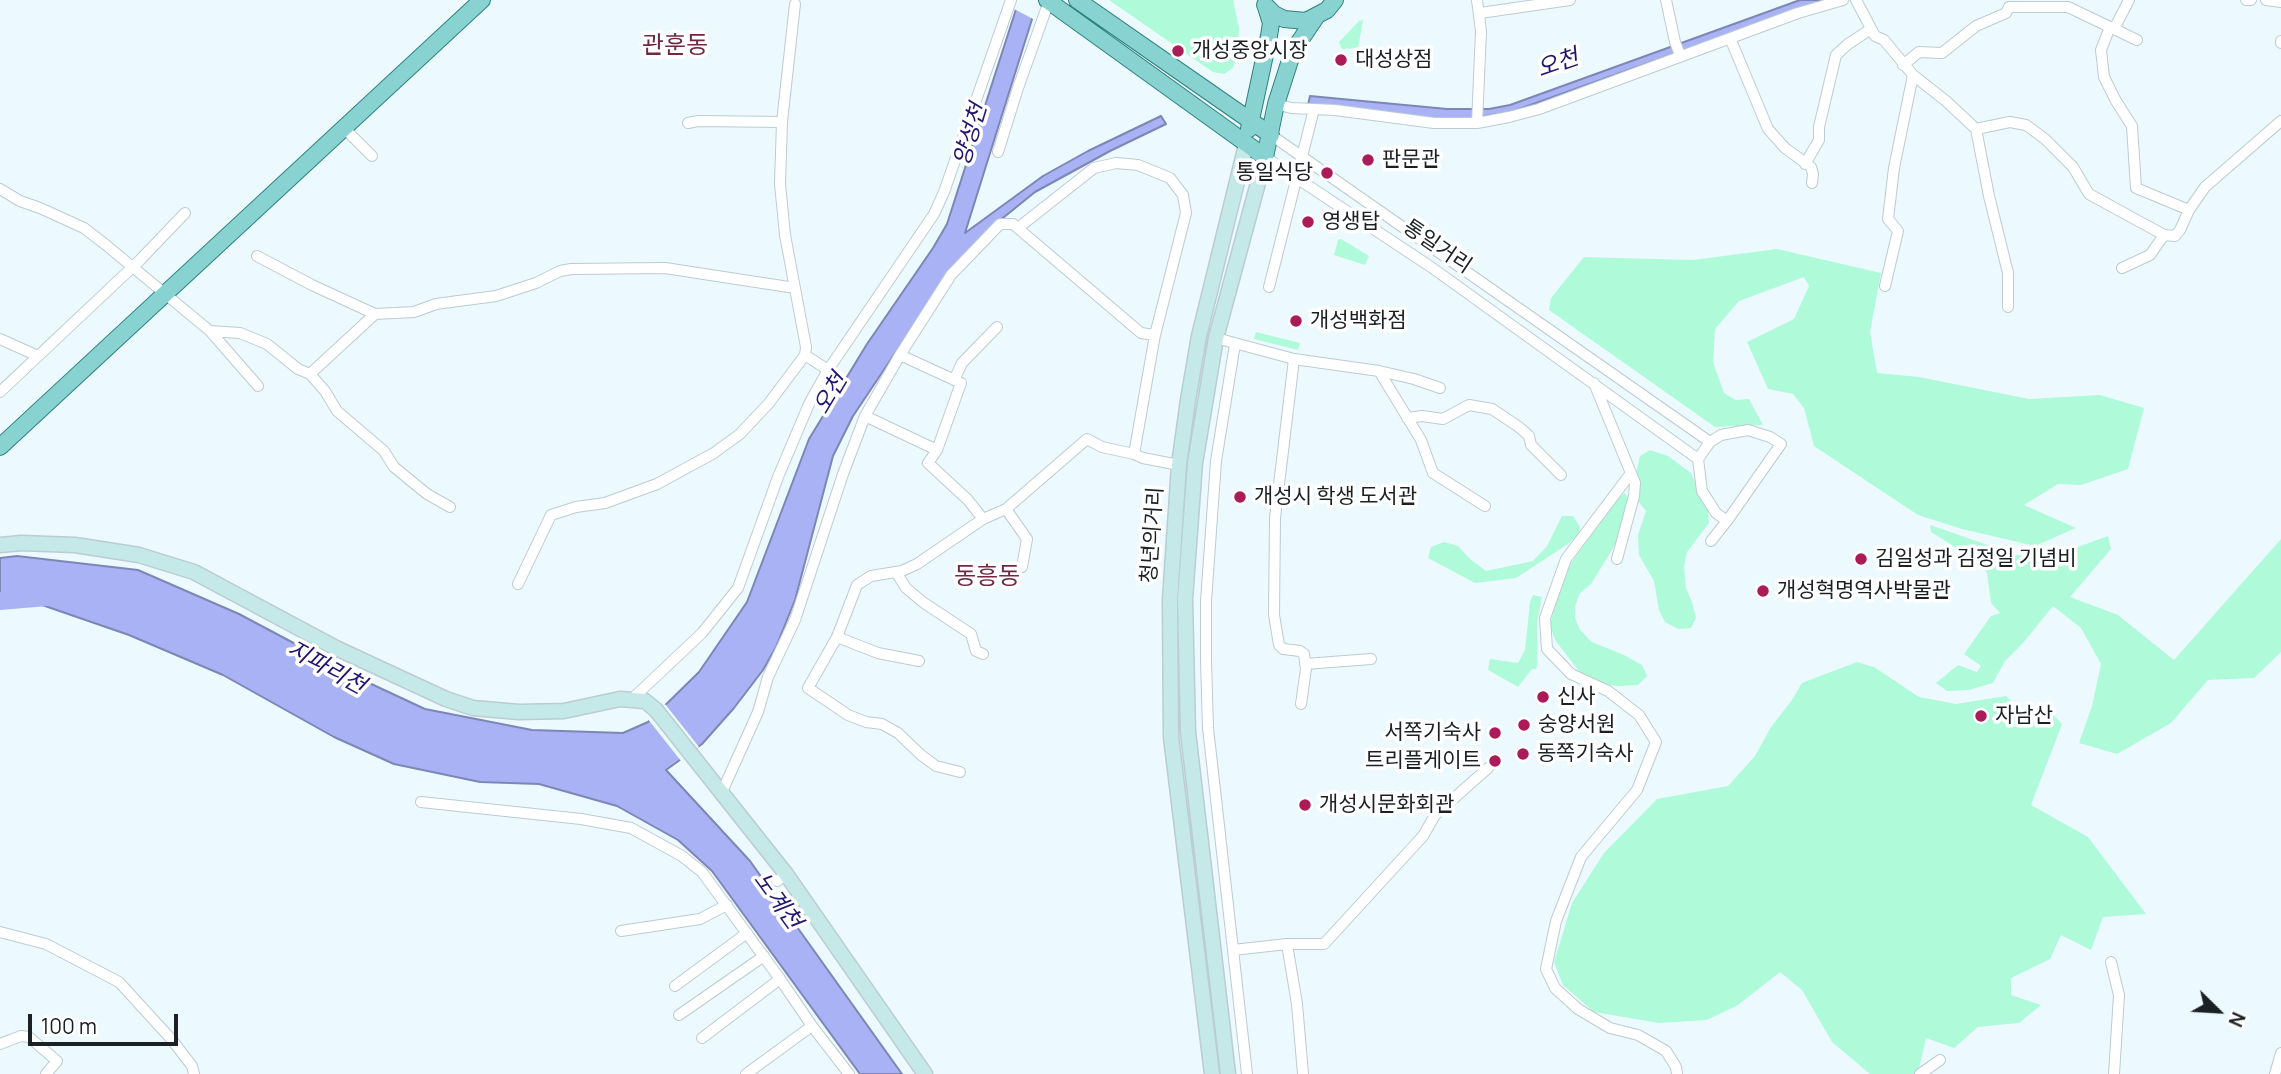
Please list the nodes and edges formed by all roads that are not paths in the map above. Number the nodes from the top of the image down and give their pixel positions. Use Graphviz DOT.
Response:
graph roads {
  1 [pos="482,0"];
  2 [pos="1011,0"];
  3 [pos="1077,0"];
  4 [pos="1335,0"];
  5 [pos="1477,0"];
  6 [pos="1570,0"];
  7 [pos="1666,0"];
  8 [pos="1843,0"];
  9 [pos="1856,0"];
  10 [pos="2129,0"];
  11 [pos="2266,0"];
  12 [pos="1048,1"];
  13 [pos="2281,2"];
  14 [pos="795,4"];
  15 [pos="1264,4"];
  16 [pos="1480,13"];
  17 [pos="1316,17"];
  18 [pos="2112,28"];
  19 [pos="1871,29"];
  20 [pos="1730,37"];
  21 [pos="2137,40"];
  22 [pos="1680,54"];
  23 [pos="1903,65"];
  24 [pos="1913,75"];
  25 [pos="1276,104"];
  26 [pos="1314,110"];
  27 [pos="1477,121"];
  28 [pos="2281,121"];
  29 [pos="782,122"];
  30 [pos="1251,122"];
  31 [pos="688,123"];
  32 [pos="344,128"];
  33 [pos="1976,129"];
  34 [pos="1271,135"];
  35 [pos="1246,145"];
  36 [pos="998,152"];
  37 [pos="372,156"];
  38 [pos="1302,157"];
  39 [pos="1265,158"];
  40 [pos="1805,164"];
  41 [pos="1297,178"];
  42 [pos="1812,183"];
  43 [pos="0,189"];
  44 [pos="2189,210"];
  45 [pos="185,213"];
  46 [pos="1018,228"];
  47 [pos="2164,235"];
  48 [pos="257,256"];
  49 [pos="132,265"];
  50 [pos="2122,268"];
  51 [pos="1269,286"];
  52 [pos="1885,286"];
  53 [pos="795,288"];
  54 [pos="164,295"];
  55 [pos="2008,307"];
  56 [pos="375,314"];
  57 [pos="997,327"];
  58 [pos="210,331"];
  59 [pos="1156,335"];
  60 [pos="1216,338"];
  61 [pos="0,340"];
  62 [pos="1236,344"];
  63 [pos="805,355"];
  64 [pos="900,355"];
  65 [pos="38,356"];
  66 [pos="1294,359"];
  67 [pos="828,370"];
  68 [pos="1379,371"];
  69 [pos="310,374"];
  70 [pos="954,380"];
  71 [pos="1594,382"];
  72 [pos="258,386"];
  73 [pos="1440,388"];
  74 [pos="0,392"];
  75 [pos="865,416"];
  76 [pos="1407,418"];
  77 [pos="1710,442"];
  78 [pos="0,447"];
  79 [pos="936,450"];
  80 [pos="1134,454"];
  81 [pos="1698,459"];
  82 [pos="1180,465"];
  83 [pos="1631,473"];
  84 [pos="1561,475"];
  85 [pos="1485,506"];
  86 [pos="450,507"];
  87 [pos="1006,509"];
  88 [pos="983,519"];
  89 [pos="1727,521"];
  90 [pos="1711,541"];
  91 [pos="0,545"];
  92 [pos="1616,559"];
  93 [pos="1023,567"];
  94 [pos="896,572"];
  95 [pos="518,584"];
  96 [pos="837,637"];
  97 [pos="983,654"];
  98 [pos="1371,659"];
  99 [pos="919,661"];
  100 [pos="1305,664"];
  101 [pos="631,700"];
  102 [pos="1301,704"];
  103 [pos="1488,768"];
  104 [pos="960,772"];
  105 [pos="721,794"];
  106 [pos="421,802"];
  107 [pos="732,908"];
  108 [pos="621,930"];
  109 [pos="0,932"];
  110 [pos="747,933"];
  111 [pos="1287,944"];
  112 [pos="1233,950"];
  113 [pos="764,956"];
  114 [pos="2111,962"];
  115 [pos="780,979"];
  116 [pos="675,986"];
  117 [pos="679,1015"];
  118 [pos="811,1026"];
  119 [pos="702,1038"];
  120 [pos="0,1044"];
  121 [pos="2281,1053"];
  122 [pos="1940,1060"];
  123 [pos="753,1072"];
  124 [pos="46,1074"];
  125 [pos="194,1074"];
  126 [pos="849,1074"];
  127 [pos="925,1074"];
  128 [pos="1212,1074"];
  129 [pos="1228,1074"];
  130 [pos="1247,1074"];
  131 [pos="1303,1074"];
  132 [pos="1677,1074"];
  133 [pos="1920,1074"];
  134 [pos="2114,1074"];
  135 [pos="2275,1074"];
  1 -- 32 [label="main road"];
  2 -- 67 [label="street"];
  3 -- 30 [label="main road, 통일거리"];
  4 -- 17 [label="main road, 청년의거리"];
  5 -- 16 [label="street"];
  6 -- 16 [label="street"];
  7 -- 22 [label="street"];
  8 -- 20 [label="street"];
  9 -- 19 [label="street"];
  10 -- 18 [label="street"];
  11 -- 13 [label="street"];
  12 -- 35 [label="main road, 통일거리"];
  12 -- 36 [label="street"];
  14 -- 29 [label="street"];
  15 -- 17 [label="main road"];
  15 -- 30 [label="main road, 청년의거리"];
  16 -- 27 [label="street"];
  17 -- 25 [label="main road, 청년의거리"];
  18 -- 21 [label="street"];
  18 -- 23 [label="street"];
  18 -- 44 [label="street"];
  19 -- 23 [label="street"];
  19 -- 40 [label="street"];
  20 -- 22 [label="street"];
  20 -- 40 [label="street"];
  22 -- 27 [label="street"];
  23 -- 24 [label="street"];
  24 -- 33 [label="street"];
  24 -- 52 [label="street"];
  25 -- 26 [label="street"];
  25 -- 34 [label="main road, 청년의거리"];
  26 -- 27 [label="street"];
  26 -- 38 [label="street"];
  28 -- 44 [label="street"];
  29 -- 31 [label="street"];
  29 -- 53 [label="street"];
  30 -- 34 [label="main road, 통일거리"];
  30 -- 35 [label="main road, 청년의거리"];
  32 -- 37 [label="street"];
  32 -- 54 [label="main road"];
  33 -- 47 [label="street"];
  33 -- 55 [label="street"];
  34 -- 38 [label="street, 통일거리"];
  34 -- 39 [label="main road, 청년의거리"];
  35 -- 39 [label="main road, 통일거리"];
  35 -- 82 [label="main road, 청년의거리"];
  38 -- 41 [label="street"];
  38 -- 77 [label="street, 통일거리"];
  39 -- 41 [label="street, 통일거리"];
  39 -- 60 [label="main road, 청년의거리"];
  40 -- 42 [label="street"];
  41 -- 51 [label="street"];
  41 -- 71 [label="street, 통일거리"];
  43 -- 49 [label="street"];
  44 -- 47 [label="street"];
  45 -- 49 [label="street"];
  46 -- 59 [label="street"];
  46 -- 59 [label="street"];
  46 -- 64 [label="street"];
  47 -- 50 [label="street"];
  48 -- 56 [label="street"];
  49 -- 54 [label="street"];
  49 -- 65 [label="street"];
  53 -- 56 [label="street"];
  53 -- 63 [label="street"];
  54 -- 58 [label="street"];
  54 -- 78 [label="main road"];
  56 -- 69 [label="street"];
  57 -- 70 [label="street"];
  58 -- 69 [label="street"];
  58 -- 72 [label="street"];
  59 -- 80 [label="street"];
  60 -- 62 [label="street"];
  60 -- 129 [label="main road, 청년의거리"];
  61 -- 65 [label="street"];
  62 -- 66 [label="street"];
  62 -- 112 [label="street"];
  63 -- 67 [label="street"];
  63 -- 95 [label="street"];
  64 -- 70 [label="street"];
  64 -- 75 [label="street"];
  65 -- 74 [label="street"];
  66 -- 68 [label="street"];
  66 -- 100 [label="street"];
  67 -- 101 [label="street"];
  68 -- 73 [label="street"];
  68 -- 76 [label="street"];
  69 -- 86 [label="street"];
  70 -- 79 [label="street"];
  71 -- 81 [label="street, 통일거리"];
  71 -- 83 [label="street"];
  75 -- 79 [label="street"];
  75 -- 105 [label="street"];
  76 -- 84 [label="street"];
  76 -- 85 [label="street"];
  77 -- 81 [label="street"];
  77 -- 89 [label="street"];
  79 -- 88 [label="street"];
  80 -- 82 [label="street"];
  80 -- 87 [label="street"];
  81 -- 89 [label="street"];
  82 -- 128 [label="main road, 청년의거리"];
  83 -- 92 [label="street"];
  83 -- 132 [label="street"];
  87 -- 88 [label="street"];
  87 -- 93 [label="street"];
  88 -- 94 [label="street"];
  89 -- 90 [label="street"];
  91 -- 101 [label="main road"];
  94 -- 96 [label="street"];
  94 -- 97 [label="street"];
  96 -- 99 [label="street"];
  96 -- 104 [label="street"];
  98 -- 100 [label="street"];
  100 -- 102 [label="street"];
  101 -- 105 [label="main road"];
  103 -- 111 [label="street"];
  105 -- 127 [label="main road"];
  106 -- 107 [label="street"];
  107 -- 108 [label="street"];
  107 -- 110 [label="street"];
  109 -- 125 [label="street"];
  110 -- 113 [label="street"];
  110 -- 116 [label="street"];
  111 -- 112 [label="street"];
  111 -- 131 [label="street"];
  112 -- 130 [label="street"];
  113 -- 115 [label="street"];
  113 -- 117 [label="street"];
  114 -- 134 [label="street"];
  115 -- 118 [label="street"];
  115 -- 119 [label="street"];
  118 -- 123 [label="street"];
  118 -- 126 [label="street"];
  120 -- 124 [label="street"];
  121 -- 135 [label="street"];
  122 -- 133 [label="street"];
}
